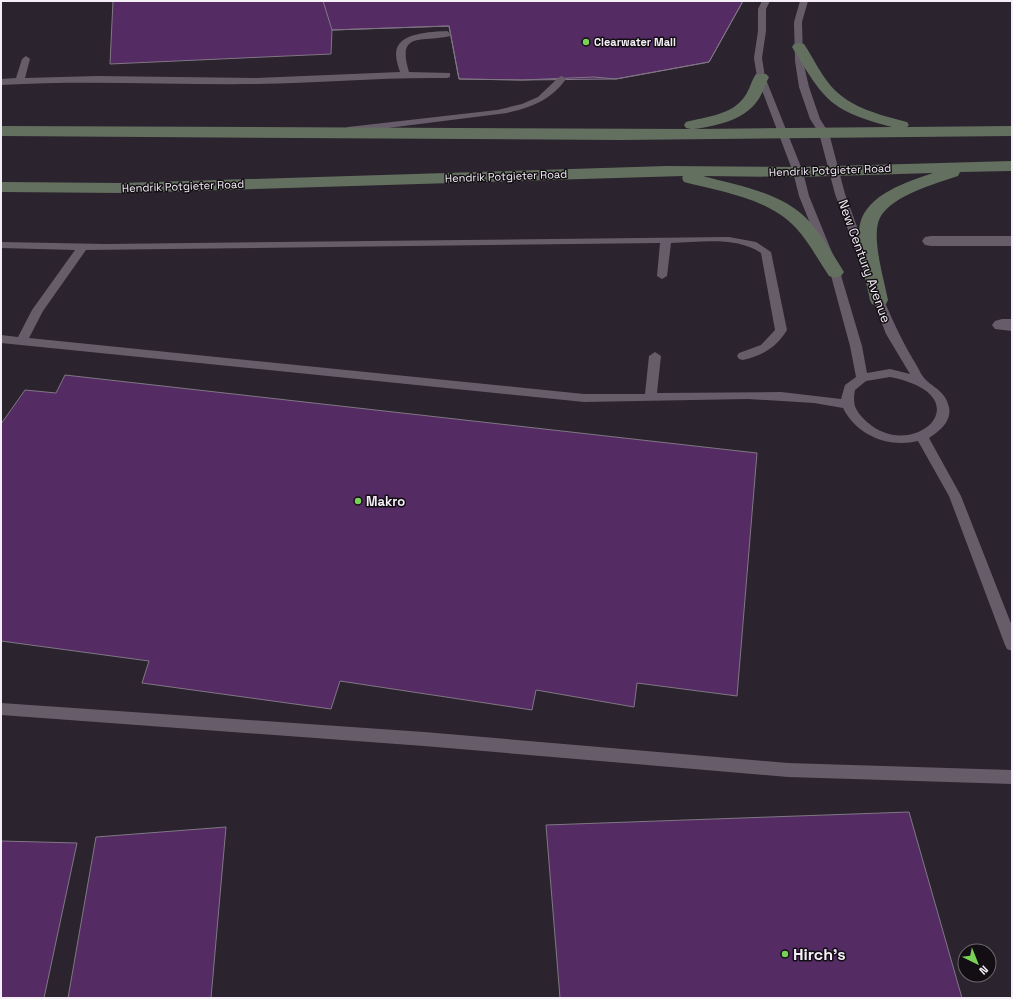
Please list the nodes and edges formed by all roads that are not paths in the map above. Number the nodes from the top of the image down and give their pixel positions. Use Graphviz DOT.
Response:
graph roads {
  1 [pos="766,1"];
  2 [pos="804,1"];
  3 [pos="447,34"];
  4 [pos="799,47"];
  5 [pos="26,59"];
  6 [pos="405,74"];
  7 [pos="446,75"];
  8 [pos="761,77"];
  9 [pos="562,79"];
  10 [pos="20,81"];
  11 [pos="1,82"];
  12 [pos="1,131"];
  13 [pos="327,132"];
  14 [pos="942,132"];
  15 [pos="1012,132"];
  16 [pos="824,133"];
  17 [pos="620,134"];
  18 [pos="784,134"];
  19 [pos="968,166"];
  20 [pos="1012,166"];
  21 [pos="666,171"];
  22 [pos="834,171"];
  23 [pos="798,172"];
  24 [pos="1,187"];
  25 [pos="123,188"];
  26 [pos="1,192"];
  27 [pos="666,240"];
  28 [pos="930,241"];
  29 [pos="1012,242"];
  30 [pos="1,245"];
  31 [pos="83,246"];
  32 [pos="835,272"];
  33 [pos="662,276"];
  34 [pos="879,300"];
  35 [pos="1,339"];
  36 [pos="21,342"];
  37 [pos="655,356"];
  38 [pos="744,356"];
  39 [pos="862,377"];
  40 [pos="921,382"];
  41 [pos="651,397"];
  42 [pos="846,404"];
  43 [pos="922,436"];
  44 [pos="1012,645"];
  45 [pos="1,709"];
  46 [pos="1012,777"];
  1 -- 8 [label="lane"];
  2 -- 4 [label="lane, New Century Avenue"];
  3 -- 6 [label="lane"];
  4 -- 14 [label="main road"];
  4 -- 16 [label="lane, New Century Avenue"];
  5 -- 10 [label="lane"];
  6 -- 7 [label="lane"];
  6 -- 10 [label="lane"];
  8 -- 17 [label="main road"];
  8 -- 18 [label="lane"];
  9 -- 13 [label="lane"];
  10 -- 11 [label="lane"];
  12 -- 13 [label="main road"];
  13 -- 17 [label="main road"];
  14 -- 15 [label="main road"];
  14 -- 16 [label="main road"];
  16 -- 18 [label="main road"];
  16 -- 22 [label="lane, New Century Avenue"];
  17 -- 18 [label="main road"];
  18 -- 23 [label="lane"];
  19 -- 20 [label="main road, Hendrik Potgieter Road"];
  19 -- 22 [label="main road, Hendrik Potgieter Road"];
  19 -- 34 [label="main road"];
  21 -- 23 [label="main road, Hendrik Potgieter Road"];
  21 -- 25 [label="main road, Hendrik Potgieter Road"];
  21 -- 32 [label="main road"];
  22 -- 23 [label="main road, Hendrik Potgieter Road"];
  22 -- 34 [label="lane, New Century Avenue"];
  23 -- 32 [label="lane"];
  24 -- 25 [label="main road, Hendrik Potgieter Road"];
  25 -- 26 [label="main road"];
  27 -- 31 [label="lane"];
  27 -- 33 [label="lane"];
  27 -- 38 [label="lane"];
  28 -- 29 [label="street"];
  30 -- 31 [label="lane"];
  31 -- 36 [label="lane"];
  32 -- 39 [label="lane"];
  34 -- 40 [label="lane, New Century Avenue"];
  35 -- 36 [label="lane"];
  36 -- 41 [label="lane"];
  37 -- 41 [label="lane"];
  39 -- 40 [label="lane, New Century Avenue"];
  39 -- 42 [label="lane"];
  40 -- 43 [label="lane, New Century Avenue"];
  41 -- 42 [label="lane"];
  42 -- 43 [label="lane, New Century Avenue"];
  43 -- 44 [label="lane"];
  45 -- 46 [label="lane"];
}
